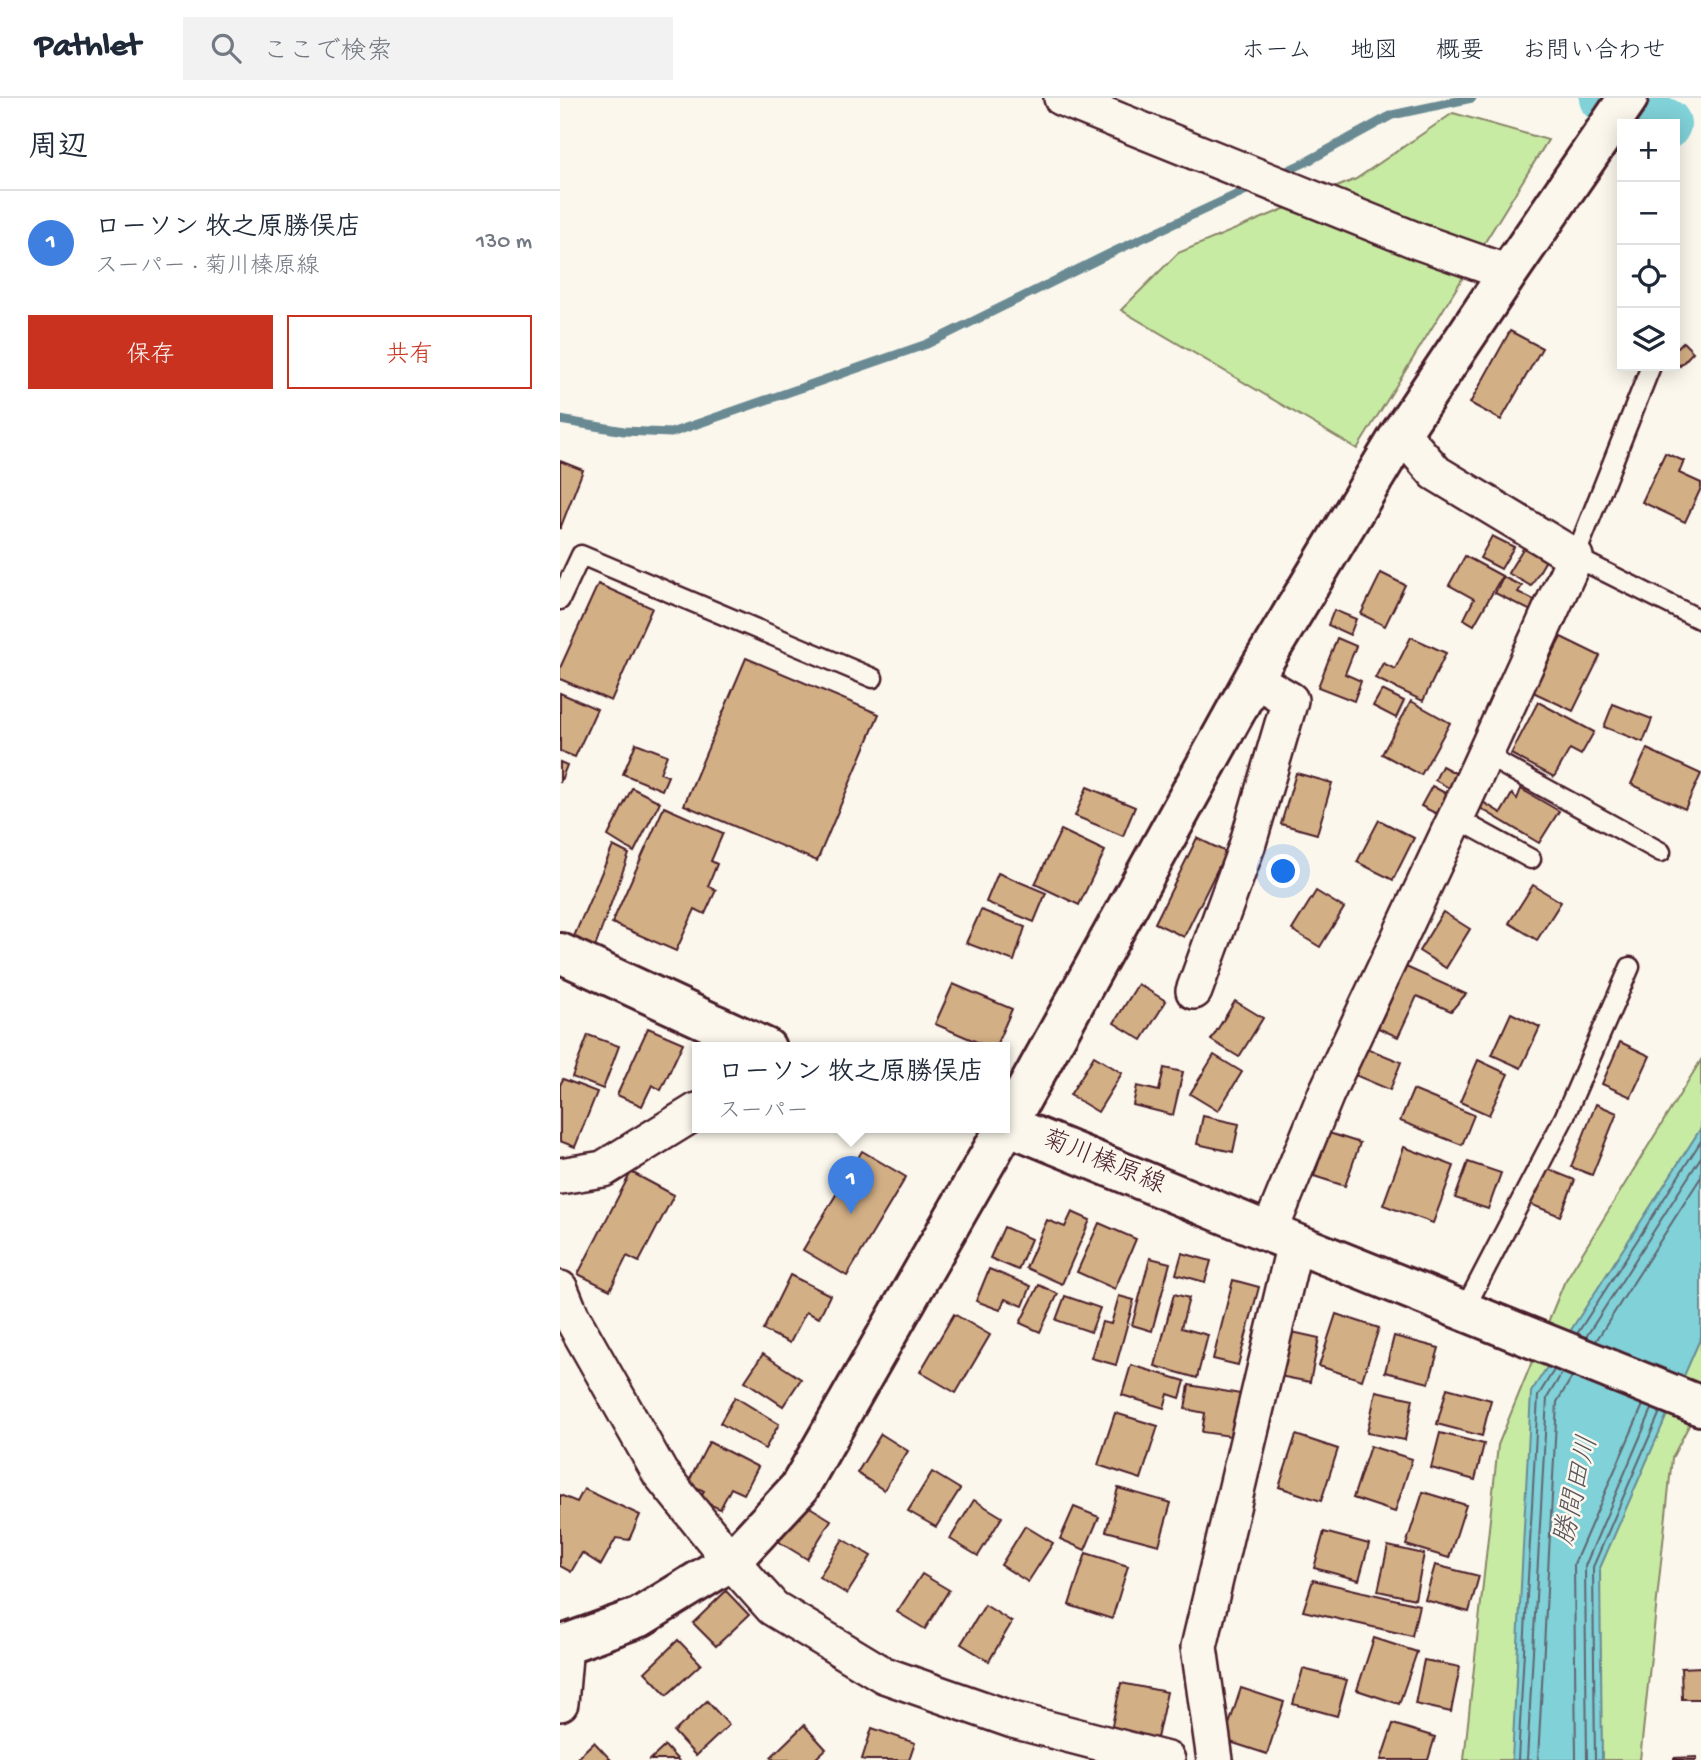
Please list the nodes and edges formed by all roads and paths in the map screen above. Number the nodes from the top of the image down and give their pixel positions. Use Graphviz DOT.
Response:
graph roads {
  1 [pos="1062,98"];
  2 [pos="1618,113"];
  3 [pos="1508,273"];
  4 [pos="1649,371"];
  5 [pos="1401,433"];
  6 [pos="1575,557"];
  7 [pos="560,600"];
  8 [pos="1701,620"];
  9 [pos="873,678"];
  10 [pos="1254,679"];
  11 [pos="1485,755"];
  12 [pos="1456,818"];
  13 [pos="1661,852"];
  14 [pos="1531,859"];
  15 [pos="560,953"];
  16 [pos="1630,967"];
  17 [pos="1194,991"];
  18 [pos="753,1042"];
  19 [pos="692,1114"];
  20 [pos="1010,1118"];
  21 [pos="1010,1127"];
  22 [pos="1001,1133"];
  23 [pos="560,1175"];
  24 [pos="1282,1238"];
  25 [pos="560,1289"];
  26 [pos="1464,1310"];
  27 [pos="1701,1406"];
  28 [pos="731,1561"];
  29 [pos="563,1645"];
  30 [pos="560,1703"];
  31 [pos="1167,1760"];
  32 [pos="1215,1760"];
  1 -- 3 [label="street"];
  2 -- 3 [label="main road"];
  3 -- 5 [label="main road"];
  4 -- 6 [label="lane"];
  5 -- 6 [label="street"];
  5 -- 10 [label="main road"];
  6 -- 8 [label="lane"];
  6 -- 11 [label="street"];
  7 -- 9 [label="lane"];
  10 -- 17 [label="street"];
  10 -- 20 [label="main road"];
  11 -- 12 [label="street"];
  11 -- 13 [label="lane"];
  12 -- 14 [label="lane"];
  12 -- 24 [label="street"];
  15 -- 18 [label="main road"];
  16 -- 26 [label="lane"];
  19 -- 23 [label="street"];
  21 -- 24 [label="main road, 菊川榛原線"];
  22 -- 28 [label="main road, 菊川榛原線"];
  24 -- 26 [label="main road, 菊川榛原線"];
  24 -- 32 [label="street"];
  25 -- 28 [label="street"];
  26 -- 27 [label="main road, 菊川榛原線"];
  28 -- 29 [label="main road, 菊川榛原線"];
  28 -- 31 [label="street"];
  29 -- 30 [label="street"];
}
